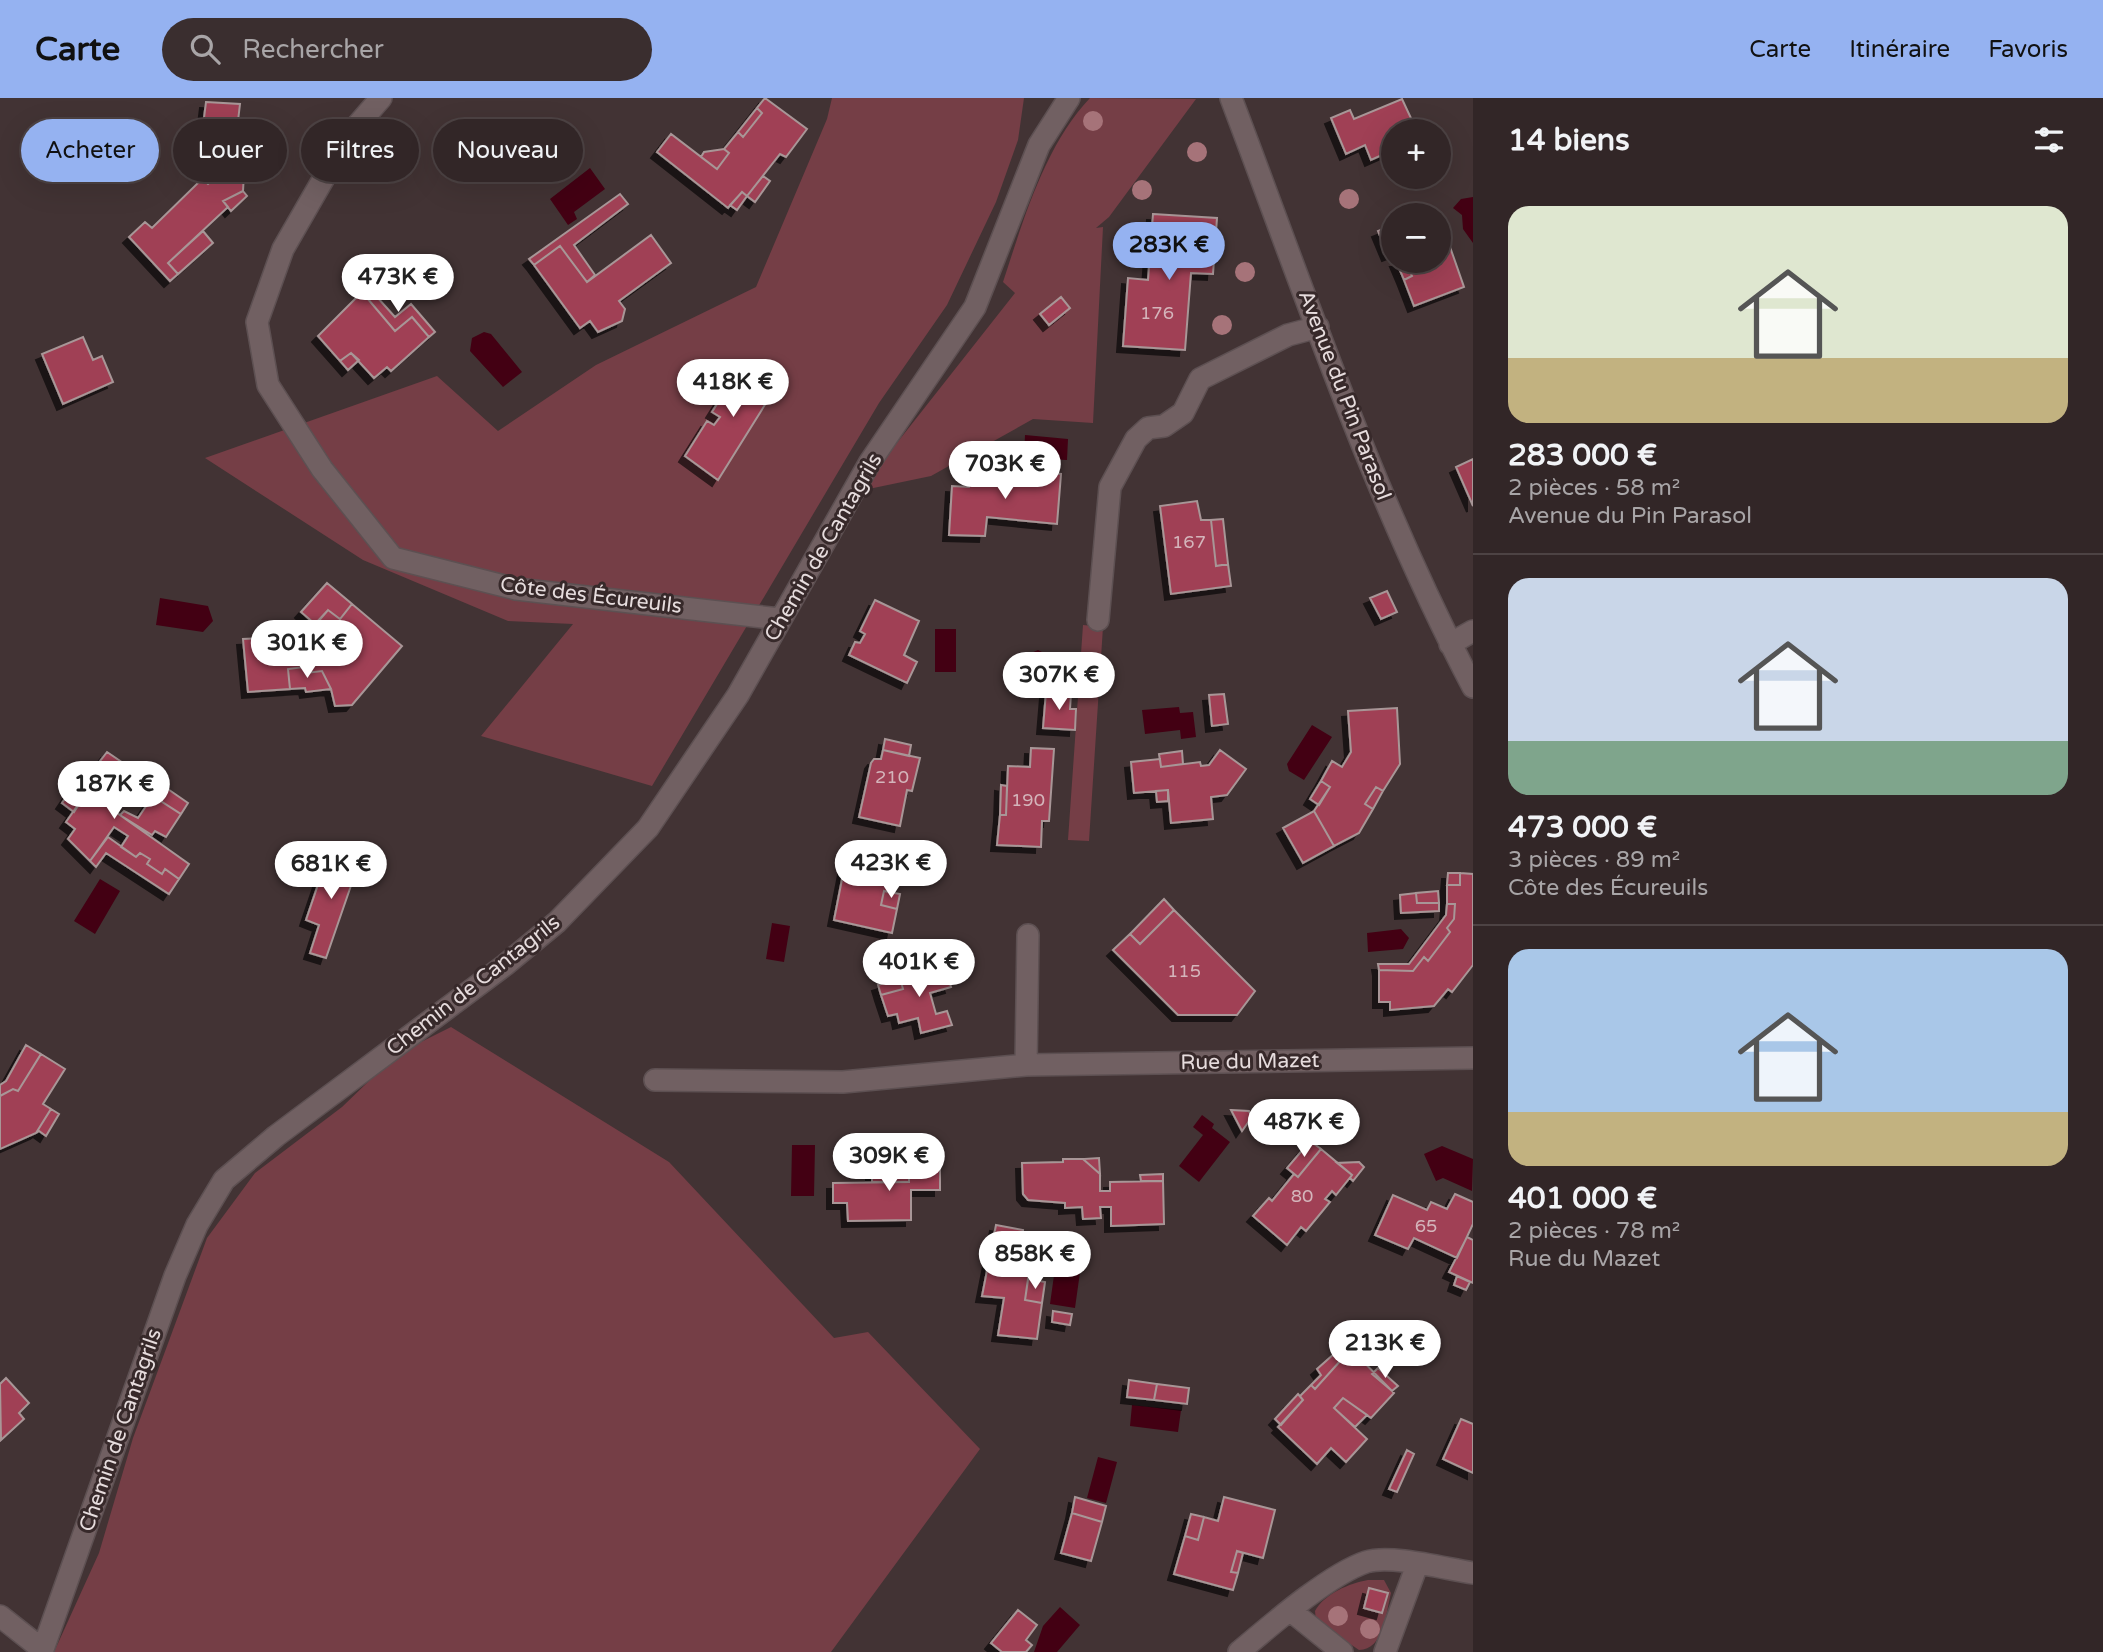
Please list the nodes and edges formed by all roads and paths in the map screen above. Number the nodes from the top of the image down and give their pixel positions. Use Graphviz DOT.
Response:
graph roads {
  1 [pos="381,98"];
  2 [pos="1051,98"];
  3 [pos="1069,98"];
  4 [pos="1231,98"];
  5 [pos="1049,128"];
  6 [pos="1318,327"];
  7 [pos="780,619"];
  8 [pos="1098,620"];
  9 [pos="1473,631"];
  10 [pos="1450,644"];
  11 [pos="1473,687"];
  12 [pos="1028,935"];
  13 [pos="1473,1058"];
  14 [pos="1026,1065"];
  15 [pos="655,1080"];
  16 [pos="1417,1565"];
  17 [pos="1473,1573"];
  18 [pos="1291,1611"];
  19 [pos="0,1616"];
  20 [pos="42,1651"];
  21 [pos="1239,1652"];
  22 [pos="1342,1652"];
  23 [pos="1385,1652"];
  1 -- 7 [label="street, Côte des Écureuils"];
  2 -- 5 [label="street, Chemin de Cantagrils"];
  3 -- 5 [label="street"];
  4 -- 6 [label="street, Avenue du Pin Parasol"];
  5 -- 7 [label="street, Chemin de Cantagrils"];
  6 -- 8 [label="street"];
  6 -- 10 [label="street, Avenue du Pin Parasol"];
  7 -- 20 [label="street, Chemin de Cantagrils"];
  9 -- 10 [label="street"];
  10 -- 11 [label="street, Avenue du Pin Parasol"];
  12 -- 14 [label="street"];
  13 -- 14 [label="street, Rue du Mazet"];
  14 -- 15 [label="street, Rue du Mazet"];
  16 -- 17 [label="street"];
  16 -- 18 [label="street"];
  16 -- 23 [label="street"];
  18 -- 21 [label="street"];
  18 -- 22 [label="street"];
  19 -- 20 [label="street"];
}
